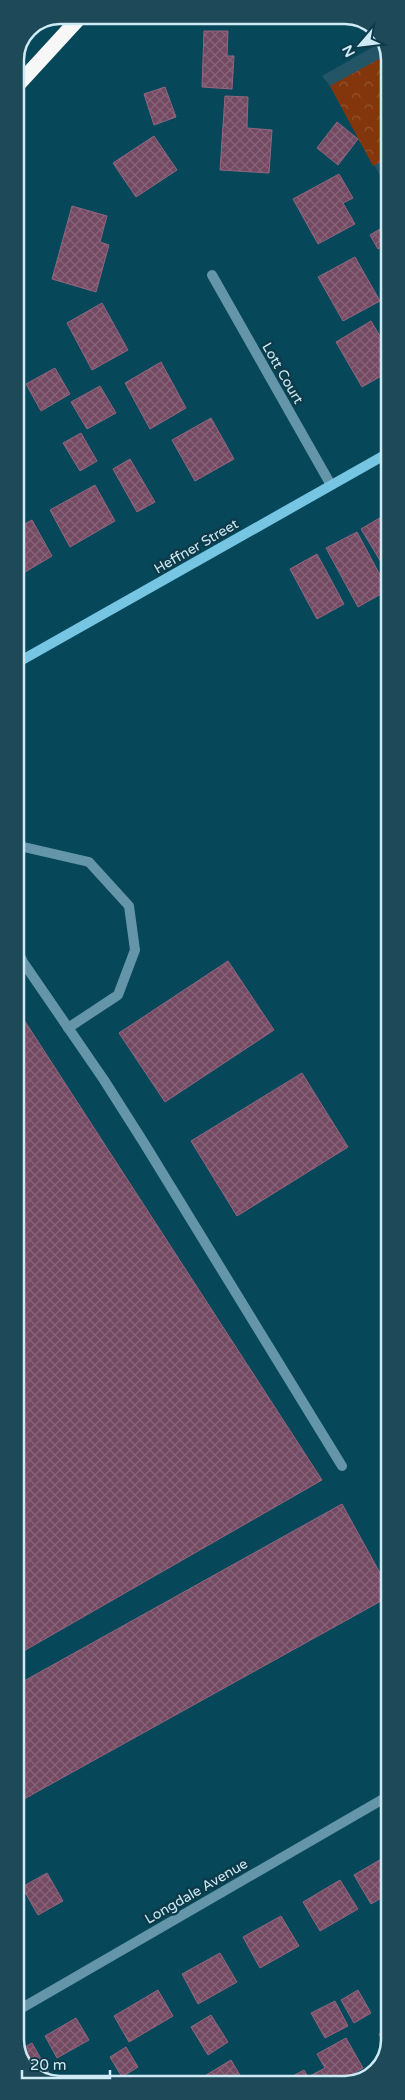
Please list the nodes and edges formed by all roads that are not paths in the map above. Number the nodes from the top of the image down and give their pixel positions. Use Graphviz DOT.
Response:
graph roads {
  1 [pos="74,24"];
  2 [pos="24,78"];
  3 [pos="212,275"];
  4 [pos="381,457"];
  5 [pos="331,485"];
  6 [pos="24,659"];
  7 [pos="24,847"];
  8 [pos="24,962"];
  9 [pos="68,1028"];
  10 [pos="342,1466"];
  11 [pos="381,1800"];
  12 [pos="24,2007"];
  1 -- 2 [label="highway"];
  3 -- 5 [label="street, Lott Court"];
  4 -- 5 [label="street, Heffner Street"];
  5 -- 6 [label="street, Heffner Street"];
  7 -- 9 [label="street"];
  8 -- 9 [label="street"];
  9 -- 10 [label="street"];
  11 -- 12 [label="street, Longdale Avenue"];
}
